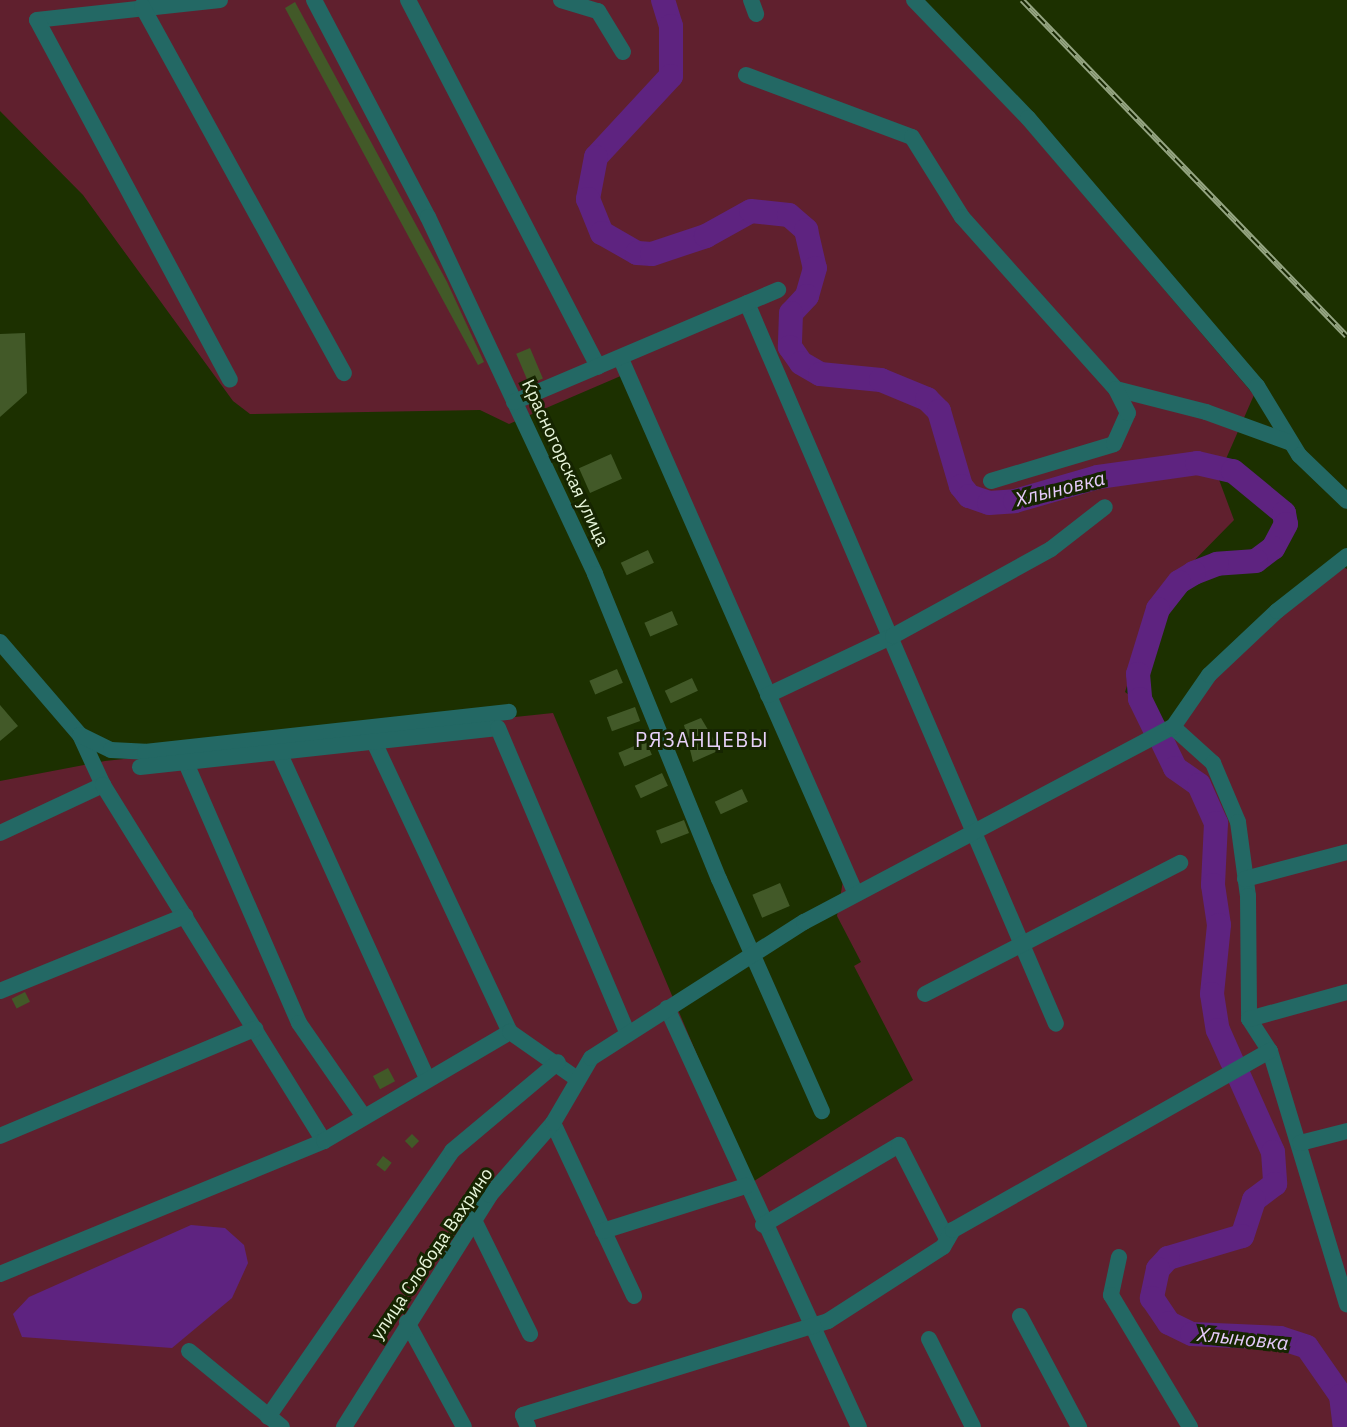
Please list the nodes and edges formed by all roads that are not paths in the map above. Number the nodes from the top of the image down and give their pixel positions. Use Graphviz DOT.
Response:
graph roads {
  1 [pos="220,0"];
  2 [pos="314,0"];
  3 [pos="408,0"];
  4 [pos="561,0"];
  5 [pos="914,0"];
  6 [pos="142,6"];
  7 [pos="623,52"];
  8 [pos="746,75"];
  9 [pos="778,290"];
  10 [pos="747,303"];
  11 [pos="621,359"];
  12 [pos="598,367"];
  13 [pos="344,373"];
  14 [pos="230,380"];
  15 [pos="1116,389"];
  16 [pos="514,402"];
  17 [pos="1291,443"];
  18 [pos="991,481"];
  19 [pos="1347,501"];
  20 [pos="1105,507"];
  21 [pos="1347,556"];
  22 [pos="893,636"];
  23 [pos="0,642"];
  24 [pos="768,695"];
  25 [pos="509,712"];
  26 [pos="1173,727"];
  27 [pos="80,735"];
  28 [pos="374,742"];
  29 [pos="279,752"];
  30 [pos="186,763"];
  31 [pos="140,767"];
  32 [pos="104,785"];
  33 [pos="978,832"];
  34 [pos="0,833"];
  35 [pos="1347,852"];
  36 [pos="1180,863"];
  37 [pos="1245,879"];
  38 [pos="856,894"];
  39 [pos="185,916"];
  40 [pos="1024,942"];
  41 [pos="754,955"];
  42 [pos="0,991"];
  43 [pos="1347,992"];
  44 [pos="925,994"];
  45 [pos="667,1008"];
  46 [pos="1249,1019"];
  47 [pos="1056,1024"];
  48 [pos="255,1029"];
  49 [pos="510,1032"];
  50 [pos="627,1032"];
  51 [pos="1270,1051"];
  52 [pos="558,1062"];
  53 [pos="427,1078"];
  54 [pos="578,1079"];
  55 [pos="822,1111"];
  56 [pos="362,1114"];
  57 [pos="553,1123"];
  58 [pos="1347,1131"];
  59 [pos="0,1136"];
  60 [pos="324,1141"];
  61 [pos="1300,1143"];
  62 [pos="746,1186"];
  63 [pos="474,1220"];
  64 [pos="764,1225"];
  65 [pos="603,1231"];
  66 [pos="947,1239"];
  67 [pos="1119,1257"];
  68 [pos="0,1274"];
  69 [pos="1344,1275"];
  70 [pos="634,1296"];
  71 [pos="1347,1305"];
  72 [pos="1020,1316"];
  73 [pos="407,1322"];
  74 [pos="809,1324"];
  75 [pos="530,1334"];
  76 [pos="929,1339"];
  77 [pos="189,1351"];
  78 [pos="275,1422"];
  79 [pos="344,1427"];
  80 [pos="464,1427"];
  81 [pos="528,1427"];
  82 [pos="859,1427"];
  83 [pos="973,1427"];
  84 [pos="1079,1427"];
  85 [pos="1190,1427"];
  1 -- 6 [label="street"];
  2 -- 16 [label="street, Красногорская улица"];
  3 -- 12 [label="street"];
  4 -- 7 [label="street"];
  5 -- 17 [label="street"];
  6 -- 13 [label="street"];
  6 -- 14 [label="street"];
  8 -- 15 [label="street"];
  9 -- 10 [label="street"];
  10 -- 11 [label="street"];
  10 -- 22 [label="street"];
  11 -- 12 [label="street"];
  11 -- 24 [label="street"];
  12 -- 16 [label="street"];
  15 -- 17 [label="street"];
  15 -- 18 [label="street"];
  16 -- 41 [label="street, Красногорская улица"];
  17 -- 19 [label="street"];
  20 -- 22 [label="street"];
  21 -- 26 [label="street"];
  22 -- 24 [label="street"];
  22 -- 33 [label="street"];
  23 -- 27 [label="street"];
  24 -- 38 [label="street"];
  25 -- 27 [label="street"];
  26 -- 33 [label="street, улица Слобода Вахрино"];
  26 -- 37 [label="street"];
  27 -- 32 [label="street"];
  28 -- 29 [label="street"];
  28 -- 49 [label="street"];
  28 -- 50 [label="street"];
  29 -- 30 [label="street"];
  29 -- 53 [label="street"];
  30 -- 31 [label="street"];
  30 -- 56 [label="street"];
  32 -- 34 [label="street"];
  32 -- 39 [label="street"];
  33 -- 38 [label="street, улица Слобода Вахрино"];
  33 -- 40 [label="street"];
  35 -- 37 [label="street"];
  36 -- 40 [label="street"];
  37 -- 46 [label="street"];
  38 -- 41 [label="street, улица Слобода Вахрино"];
  39 -- 42 [label="street"];
  39 -- 48 [label="street"];
  40 -- 44 [label="street"];
  40 -- 47 [label="street"];
  41 -- 45 [label="street, улица Слобода Вахрино"];
  41 -- 55 [label="street, Красногорская улица"];
  43 -- 46 [label="street"];
  45 -- 50 [label="street, улица Слобода Вахрино"];
  45 -- 62 [label="street"];
  46 -- 51 [label="street"];
  48 -- 59 [label="street"];
  48 -- 60 [label="street"];
  49 -- 52 [label="street"];
  49 -- 53 [label="street"];
  50 -- 54 [label="street, улица Слобода Вахрино"];
  51 -- 61 [label="street"];
  51 -- 66 [label="street"];
  52 -- 54 [label="street"];
  52 -- 78 [label="street"];
  53 -- 56 [label="street"];
  54 -- 57 [label="street, улица Слобода Вахрино"];
  56 -- 60 [label="street"];
  57 -- 63 [label="street, улица Слобода Вахрино"];
  57 -- 65 [label="street"];
  58 -- 61 [label="street"];
  60 -- 68 [label="street"];
  61 -- 69 [label="street"];
  62 -- 64 [label="street"];
  62 -- 65 [label="street"];
  63 -- 73 [label="street, улица Слобода Вахрино"];
  63 -- 75 [label="street"];
  64 -- 66 [label="street"];
  64 -- 74 [label="street"];
  65 -- 70 [label="street"];
  66 -- 74 [label="street"];
  67 -- 85 [label="street"];
  69 -- 71 [label="street"];
  72 -- 84 [label="street"];
  73 -- 79 [label="street, улица Слобода Вахрино"];
  73 -- 80 [label="street"];
  74 -- 81 [label="street"];
  74 -- 82 [label="street"];
  76 -- 83 [label="street"];
  77 -- 78 [label="street"];
}
